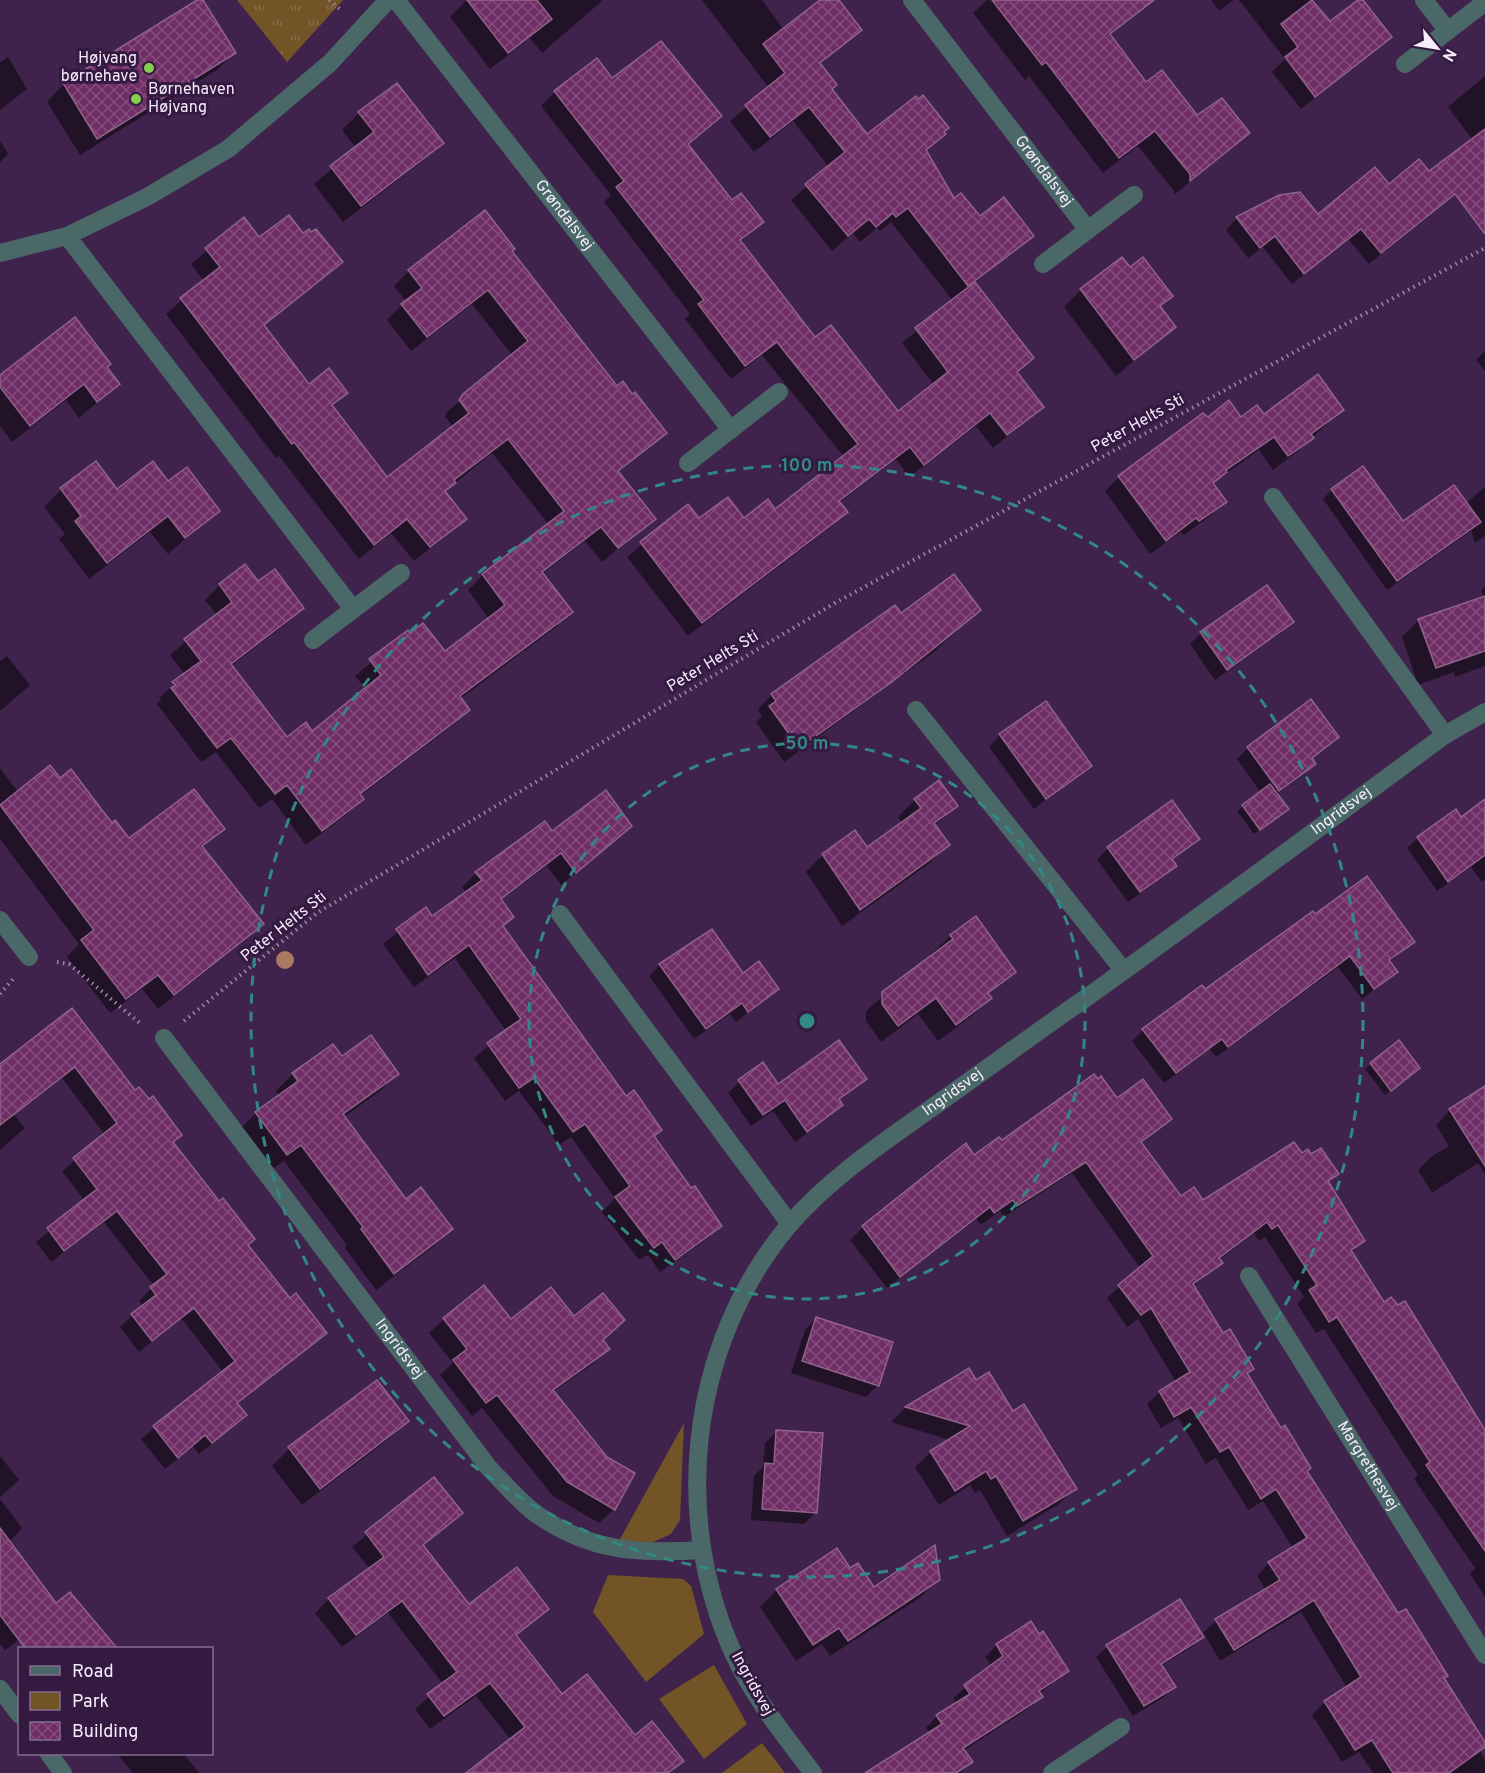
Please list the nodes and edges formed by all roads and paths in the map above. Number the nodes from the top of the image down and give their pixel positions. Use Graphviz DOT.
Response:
graph roads {
  1 [pos="388,0"];
  2 [pos="396,0"];
  3 [pos="912,0"];
  4 [pos="1424,0"];
  5 [pos="1485,2"];
  6 [pos="1448,31"];
  7 [pos="1405,64"];
  8 [pos="1134,195"];
  9 [pos="1088,230"];
  10 [pos="67,236"];
  11 [pos="1485,248"];
  12 [pos="0,252"];
  13 [pos="1043,264"];
  14 [pos="779,392"];
  15 [pos="731,430"];
  16 [pos="688,463"];
  17 [pos="1273,497"];
  18 [pos="401,573"];
  19 [pos="353,609"];
  20 [pos="313,640"];
  21 [pos="916,710"];
  22 [pos="1485,712"];
  23 [pos="1445,735"];
  24 [pos="560,914"];
  25 [pos="0,920"];
  26 [pos="28,957"];
  27 [pos="1124,971"];
  28 [pos="0,994"];
  29 [pos="164,1038"];
  30 [pos="790,1224"];
  31 [pos="1249,1276"];
  32 [pos="702,1550"];
  33 [pos="1485,1655"];
  34 [pos="0,1689"];
  35 [pos="18,1712"];
  36 [pos="1121,1727"];
  37 [pos="50,1755"];
  38 [pos="63,1773"];
  39 [pos="813,1773"];
  40 [pos="1052,1773"];
  1 -- 10 [label="street"];
  2 -- 15 [label="street, Grøndalsvej"];
  3 -- 9 [label="street, Grøndalsvej"];
  4 -- 6 [label="street"];
  5 -- 6 [label="street"];
  6 -- 7 [label="street"];
  8 -- 9 [label="street"];
  9 -- 13 [label="street"];
  10 -- 12 [label="street"];
  10 -- 19 [label="street"];
  11 -- 29 [label="path, Peter Helts Sti"];
  14 -- 15 [label="street"];
  15 -- 16 [label="street"];
  17 -- 23 [label="street"];
  18 -- 19 [label="street"];
  19 -- 20 [label="street"];
  21 -- 27 [label="street"];
  22 -- 23 [label="street, Ingridsvej"];
  23 -- 27 [label="street, Ingridsvej"];
  24 -- 30 [label="street"];
  25 -- 26 [label="street"];
  26 -- 28 [label="path"];
  26 -- 29 [label="path"];
  27 -- 30 [label="street, Ingridsvej"];
  29 -- 32 [label="street, Ingridsvej"];
  30 -- 32 [label="street, Ingridsvej"];
  31 -- 33 [label="street, Margrethesvej"];
  32 -- 39 [label="street, Ingridsvej"];
  34 -- 35 [label="street"];
  36 -- 40 [label="street"];
  37 -- 38 [label="street"];
}
